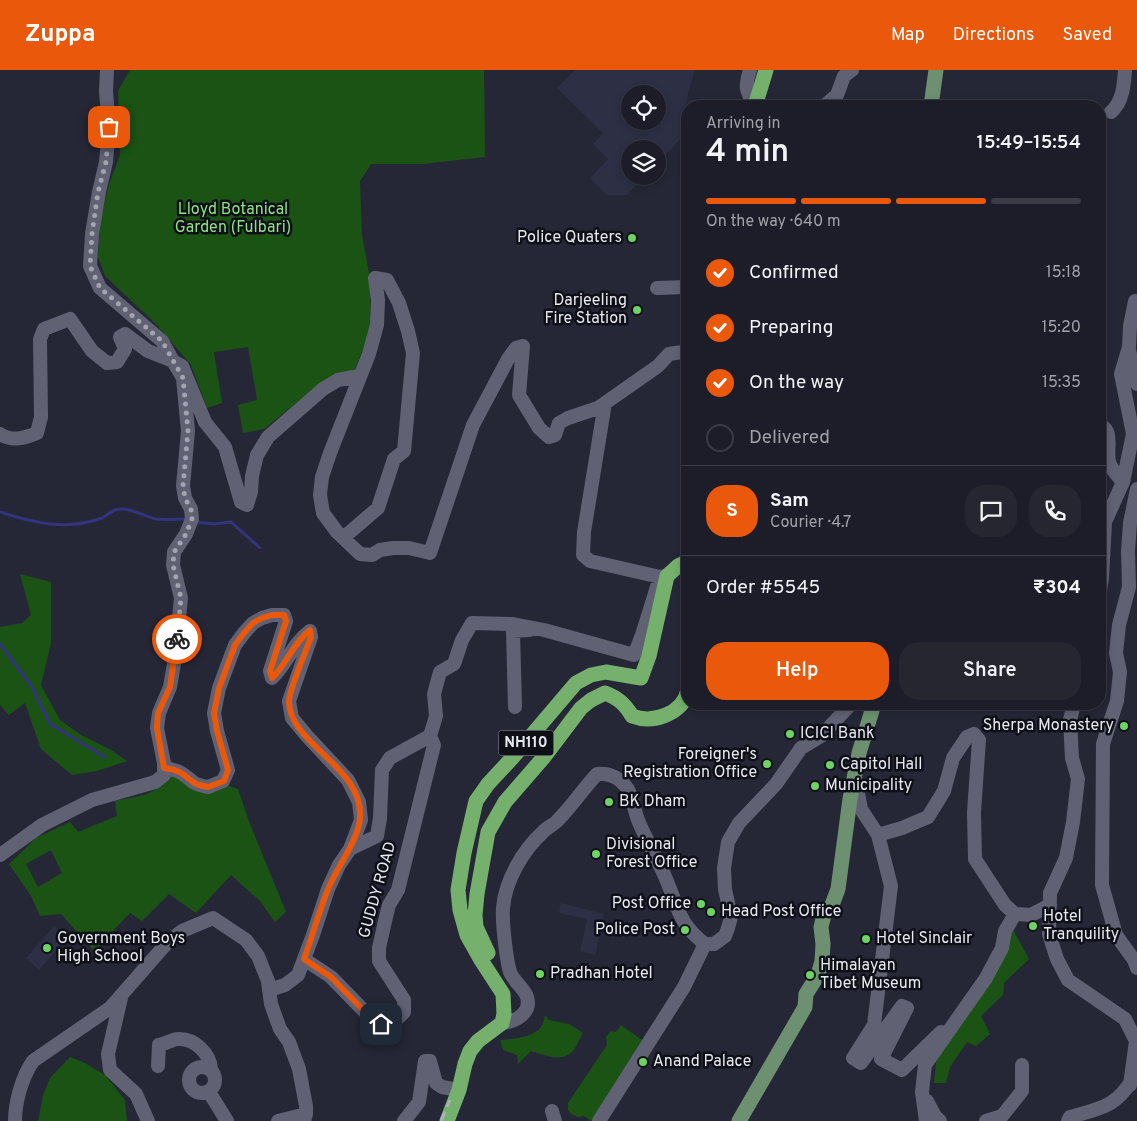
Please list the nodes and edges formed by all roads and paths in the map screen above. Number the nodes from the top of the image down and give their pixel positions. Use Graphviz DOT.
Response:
graph roads {
  1 [pos="108,70"];
  2 [pos="750,70"];
  3 [pos="766,70"];
  4 [pos="852,70"];
  5 [pos="936,70"];
  6 [pos="1125,70"];
  7 [pos="751,100"];
  8 [pos="757,100"];
  9 [pos="831,100"];
  10 [pos="932,100"];
  11 [pos="1111,112"];
  12 [pos="681,287"];
  13 [pos="657,288"];
  14 [pos="1135,301"];
  15 [pos="1133,350"];
  16 [pos="681,352"];
  17 [pos="173,361"];
  18 [pos="359,376"];
  19 [pos="1137,384"];
  20 [pos="605,403"];
  21 [pos="1106,430"];
  22 [pos="0,434"];
  23 [pos="1123,482"];
  24 [pos="1137,489"];
  25 [pos="1106,520"];
  26 [pos="343,538"];
  27 [pos="681,564"];
  28 [pos="664,576"];
  29 [pos="544,630"];
  30 [pos="681,704"];
  31 [pos="515,707"];
  32 [pos="846,710"];
  33 [pos="872,710"];
  34 [pos="1072,710"];
  35 [pos="430,736"];
  36 [pos="164,768"];
  37 [pos="855,776"];
  38 [pos="878,835"];
  39 [pos="350,849"];
  40 [pos="2,852"];
  41 [pos="1050,905"];
  42 [pos="1015,914"];
  43 [pos="705,944"];
  44 [pos="304,959"];
  45 [pos="1137,968"];
  46 [pos="269,985"];
  47 [pos="501,988"];
  48 [pos="121,997"];
  49 [pos="966,1007"];
  50 [pos="502,1023"];
  51 [pos="1022,1065"];
  52 [pos="158,1066"];
  53 [pos="211,1069"];
  54 [pos="1137,1072"];
  55 [pos="1130,1085"];
  56 [pos="459,1090"];
  57 [pos="210,1092"];
  58 [pos="922,1092"];
  59 [pos="305,1118"];
  60 [pos="15,1121"];
  61 [pos="148,1121"];
  62 [pos="226,1121"];
  63 [pos="278,1121"];
  64 [pos="404,1121"];
  65 [pos="447,1121"];
  66 [pos="599,1121"];
  67 [pos="739,1121"];
  68 [pos="926,1121"];
  69 [pos="940,1121"];
  70 [pos="986,1121"];
  71 [pos="1068,1121"];
  1 -- 17 [label="street"];
  2 -- 7 [label="street"];
  3 -- 8 [label="highway"];
  4 -- 9 [label="street"];
  5 -- 10 [label="main road"];
  6 -- 11 [label="street"];
  12 -- 13 [label="street"];
  14 -- 15 [label="street"];
  15 -- 19 [label="street"];
  15 -- 23 [label="street"];
  16 -- 20 [label="street"];
  17 -- 18 [label="street"];
  17 -- 22 [label="street"];
  17 -- 36 [label="street"];
  18 -- 26 [label="street"];
  18 -- 26 [label="street"];
  20 -- 26 [label="street"];
  20 -- 28 [label="street"];
  21 -- 23 [label="street"];
  23 -- 25 [label="street"];
  24 -- 45 [label="street"];
  27 -- 28 [label="highway"];
  28 -- 29 [label="street"];
  28 -- 47 [label="highway, NH110"];
  29 -- 31 [label="street"];
  29 -- 35 [label="street"];
  30 -- 47 [label="highway"];
  32 -- 43 [label="street"];
  33 -- 37 [label="main road"];
  34 -- 41 [label="street"];
  35 -- 39 [label="street"];
  35 -- 44 [label="street, GUDDY ROAD"];
  36 -- 39 [label="street"];
  36 -- 40 [label="street"];
  37 -- 38 [label="street"];
  37 -- 67 [label="main road"];
  38 -- 42 [label="street"];
  38 -- 49 [label="street"];
  39 -- 44 [label="street"];
  41 -- 42 [label="street"];
  41 -- 55 [label="street"];
  42 -- 49 [label="street"];
  43 -- 50 [label="street"];
  43 -- 66 [label="street"];
  44 -- 46 [label="street"];
  46 -- 48 [label="street"];
  46 -- 59 [label="street"];
  47 -- 50 [label="highway"];
  48 -- 60 [label="street"];
  48 -- 61 [label="street"];
  49 -- 58 [label="street"];
  50 -- 56 [label="highway"];
  51 -- 70 [label="street"];
  52 -- 53 [label="street"];
  53 -- 57 [label="street"];
  53 -- 57 [label="street"];
  54 -- 55 [label="street"];
  55 -- 71 [label="street"];
  56 -- 64 [label="street"];
  56 -- 65 [label="highway"];
  57 -- 62 [label="street"];
  58 -- 68 [label="street"];
  58 -- 69 [label="street"];
  59 -- 63 [label="street"];
}
